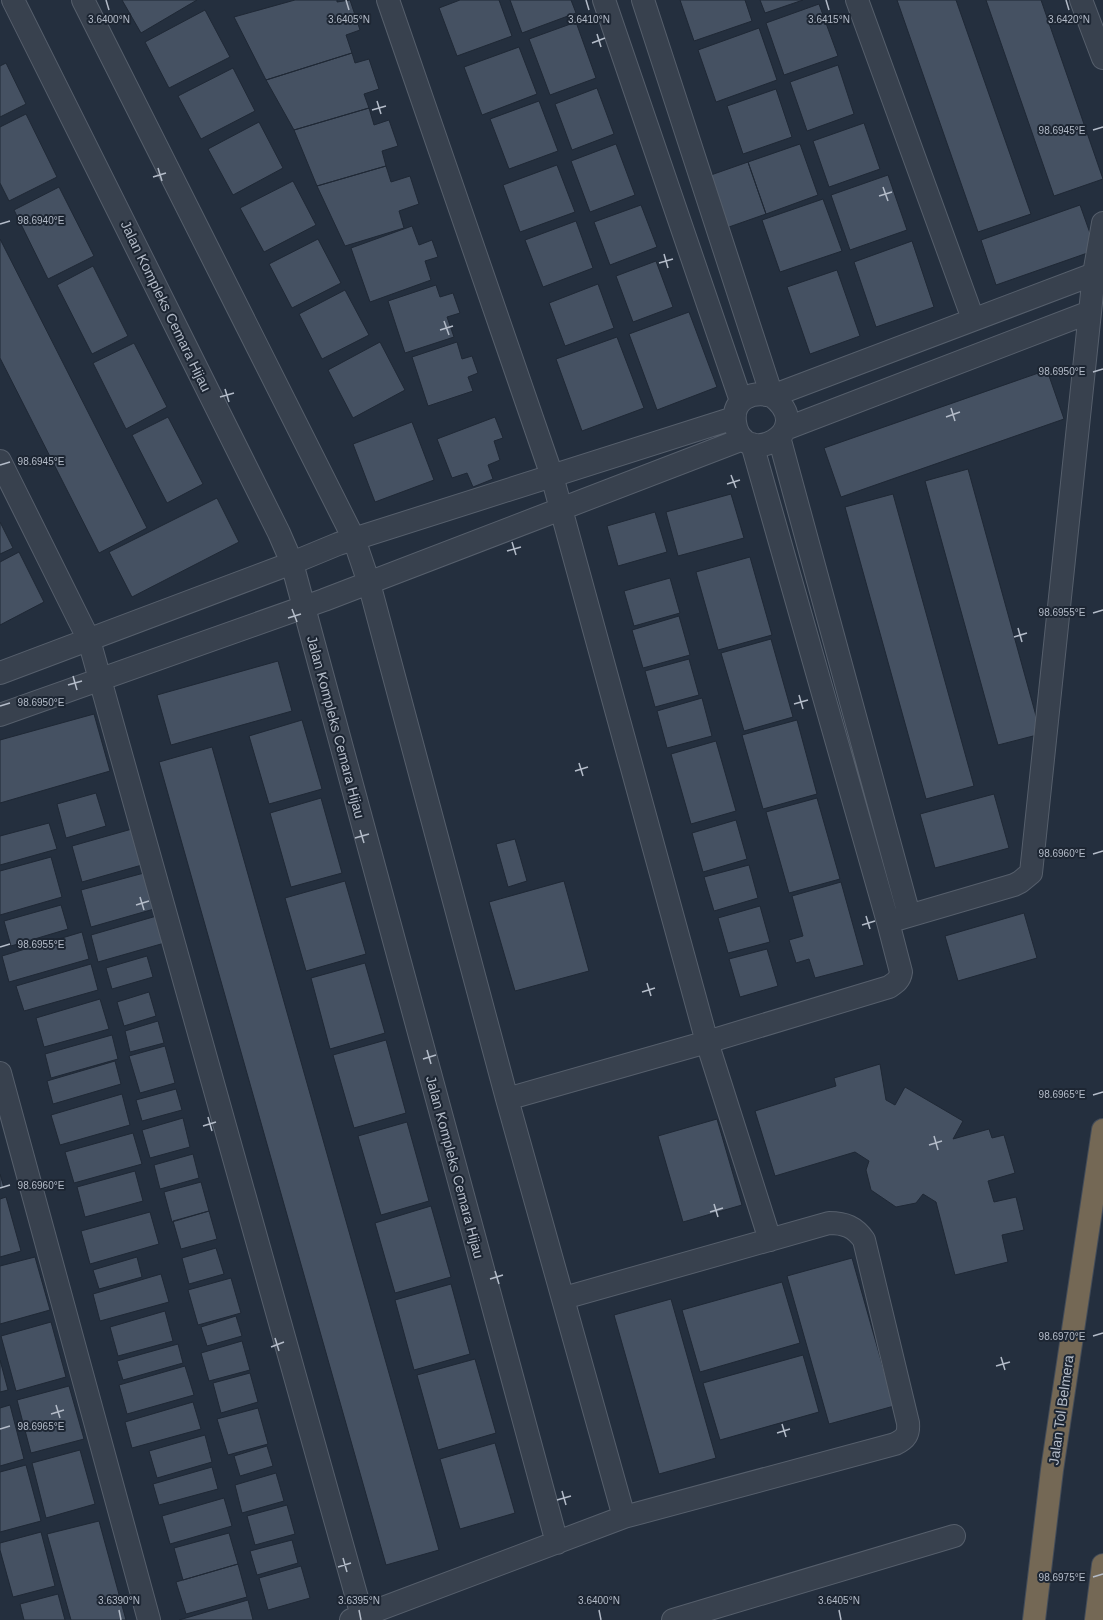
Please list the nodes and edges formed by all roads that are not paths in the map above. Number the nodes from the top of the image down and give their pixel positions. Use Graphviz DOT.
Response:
graph roads {
  1 [pos="13,0"];
  2 [pos="83,0"];
  3 [pos="388,0"];
  4 [pos="604,0"];
  5 [pos="643,0"];
  6 [pos="857,0"];
  7 [pos="1081,0"];
  8 [pos="1103,58"];
  9 [pos="1103,224"];
  10 [pos="1094,274"];
  11 [pos="1090,312"];
  12 [pos="973,320"];
  13 [pos="772,396"];
  14 [pos="738,409"];
  15 [pos="782,433"];
  16 [pos="747,442"];
  17 [pos="0,461"];
  18 [pos="552,476"];
  19 [pos="561,509"];
  20 [pos="346,541"];
  21 [pos="299,560"];
  22 [pos="363,585"];
  23 [pos="304,608"];
  24 [pos="89,640"];
  25 [pos="0,673"];
  26 [pos="101,679"];
  27 [pos="0,715"];
  28 [pos="909,915"];
  29 [pos="888,922"];
  30 [pos="707,1042"];
  31 [pos="0,1073"];
  32 [pos="507,1099"];
  33 [pos="1103,1130"];
  34 [pos="770,1240"];
  35 [pos="564,1298"];
  36 [pos="624,1517"];
  37 [pos="954,1536"];
  38 [pos="557,1543"];
  39 [pos="1103,1565"];
  40 [pos="356,1618"];
  41 [pos="149,1620"];
  42 [pos="673,1620"];
  43 [pos="1034,1620"];
  44 [pos="1096,1620"];
  1 -- 21 [label="street, Jalan Kompleks Cemara Hijau"];
  2 -- 20 [label="street"];
  3 -- 18 [label="street"];
  4 -- 14 [label="street"];
  5 -- 13 [label="street"];
  6 -- 12 [label="street"];
  7 -- 8 [label="street"];
  9 -- 10 [label="street"];
  10 -- 11 [label="street"];
  10 -- 12 [label="street"];
  11 -- 15 [label="street"];
  11 -- 28 [label="street"];
  12 -- 13 [label="street"];
  13 -- 14 [label="street"];
  13 -- 15 [label="street"];
  14 -- 16 [label="street"];
  14 -- 18 [label="street"];
  15 -- 16 [label="street"];
  15 -- 28 [label="street"];
  16 -- 19 [label="street"];
  16 -- 29 [label="street"];
  17 -- 24 [label="street"];
  18 -- 19 [label="street"];
  18 -- 20 [label="street"];
  19 -- 22 [label="street"];
  19 -- 30 [label="street"];
  20 -- 21 [label="street"];
  20 -- 22 [label="street"];
  21 -- 23 [label="street, Jalan Kompleks Cemara Hijau"];
  21 -- 24 [label="street"];
  22 -- 23 [label="street"];
  22 -- 32 [label="street"];
  23 -- 26 [label="street"];
  23 -- 38 [label="street, Jalan Kompleks Cemara Hijau"];
  24 -- 25 [label="street"];
  24 -- 26 [label="street"];
  26 -- 27 [label="street"];
  26 -- 40 [label="street"];
  28 -- 29 [label="street"];
  29 -- 30 [label="street"];
  30 -- 32 [label="street"];
  30 -- 34 [label="street"];
  31 -- 41 [label="street"];
  32 -- 35 [label="street"];
  33 -- 43 [label="highway, Jalan Tol Belmera"];
  34 -- 35 [label="street"];
  34 -- 36 [label="street"];
  35 -- 36 [label="street"];
  36 -- 38 [label="street"];
  37 -- 42 [label="street"];
  38 -- 40 [label="street"];
  39 -- 44 [label="highway"];
}
